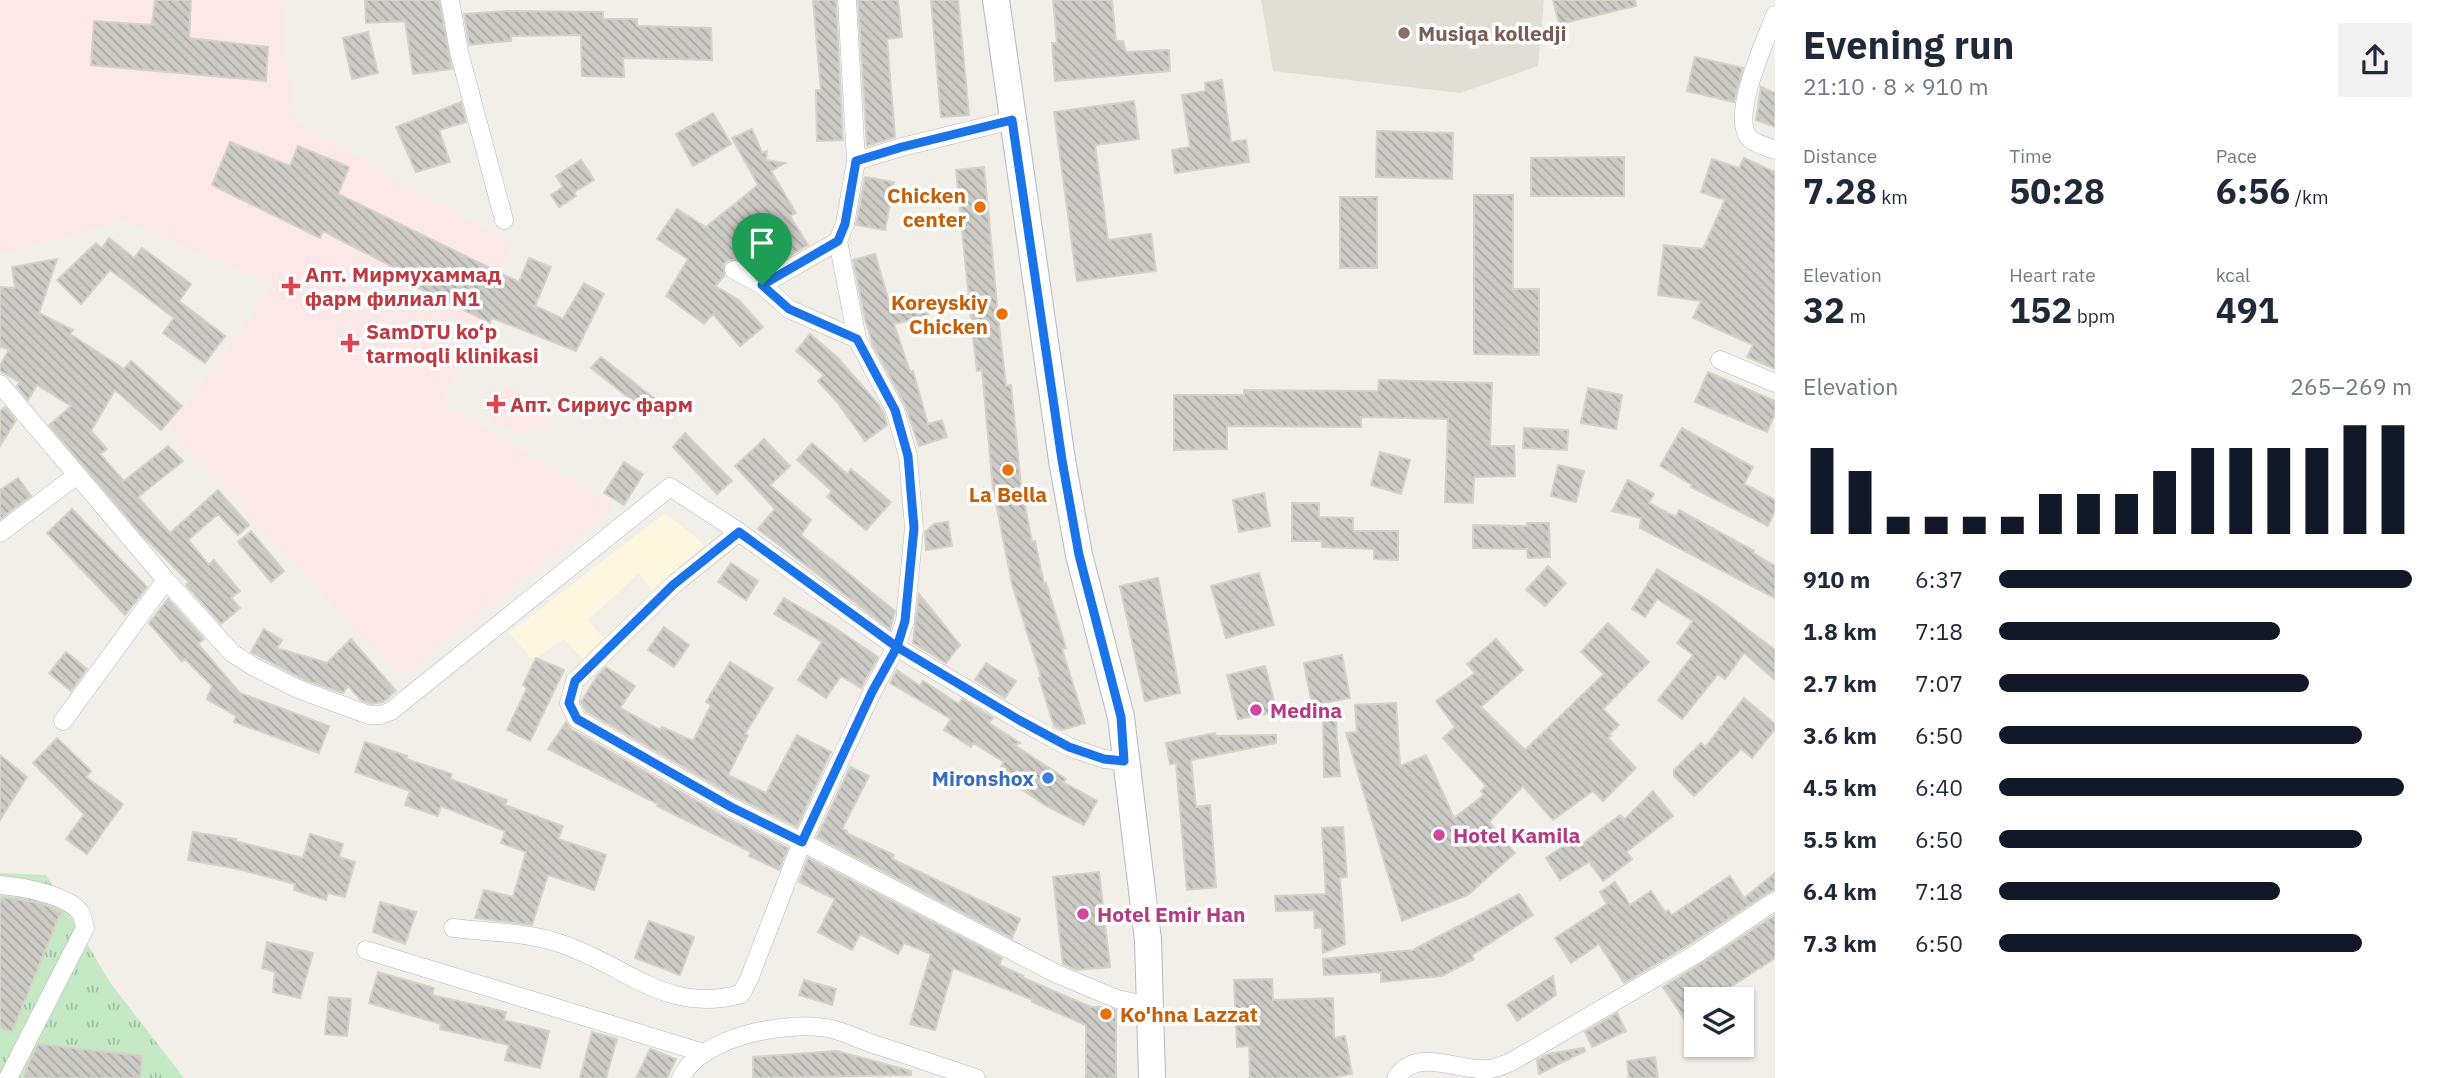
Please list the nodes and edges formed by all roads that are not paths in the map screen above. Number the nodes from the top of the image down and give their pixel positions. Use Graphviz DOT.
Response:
graph roads {
  1 [pos="450,0"];
  2 [pos="847,0"];
  3 [pos="996,0"];
  4 [pos="1775,15"];
  5 [pos="1012,120"];
  6 [pos="1775,150"];
  7 [pos="856,161"];
  8 [pos="504,220"];
  9 [pos="838,241"];
  10 [pos="734,270"];
  11 [pos="762,285"];
  12 [pos="857,339"];
  13 [pos="1720,359"];
  14 [pos="1775,383"];
  15 [pos="0,384"];
  16 [pos="77,475"];
  17 [pos="739,532"];
  18 [pos="0,533"];
  19 [pos="166,580"];
  20 [pos="897,647"];
  21 [pos="64,721"];
  22 [pos="1124,761"];
  23 [pos="802,842"];
  24 [pos="0,885"];
  25 [pos="1775,901"];
  26 [pos="453,928"];
  27 [pos="366,950"];
  28 [pos="1150,1006"];
  29 [pos="709,1050"];
  30 [pos="1495,1074"];
  31 [pos="8,1078"];
  32 [pos="681,1078"];
  33 [pos="976,1078"];
  34 [pos="1152,1078"];
  35 [pos="1396,1078"];
  1 -- 8 [label="street"];
  2 -- 7 [label="street"];
  3 -- 5 [label="main road"];
  4 -- 6 [label="street"];
  5 -- 7 [label="street"];
  5 -- 22 [label="main road"];
  7 -- 9 [label="street"];
  9 -- 11 [label="street"];
  9 -- 12 [label="street"];
  10 -- 11 [label="street"];
  11 -- 12 [label="street"];
  12 -- 20 [label="street"];
  13 -- 14 [label="street"];
  15 -- 16 [label="street"];
  16 -- 18 [label="street"];
  16 -- 19 [label="street"];
  17 -- 19 [label="street"];
  17 -- 20 [label="street"];
  17 -- 23 [label="street"];
  19 -- 21 [label="street"];
  20 -- 22 [label="street"];
  20 -- 23 [label="street"];
  22 -- 28 [label="main road"];
  23 -- 26 [label="street"];
  23 -- 28 [label="street"];
  24 -- 31 [label="street"];
  25 -- 30 [label="street"];
  27 -- 29 [label="street"];
  28 -- 34 [label="main road"];
  29 -- 32 [label="street"];
  29 -- 33 [label="street"];
  30 -- 35 [label="street"];
}
